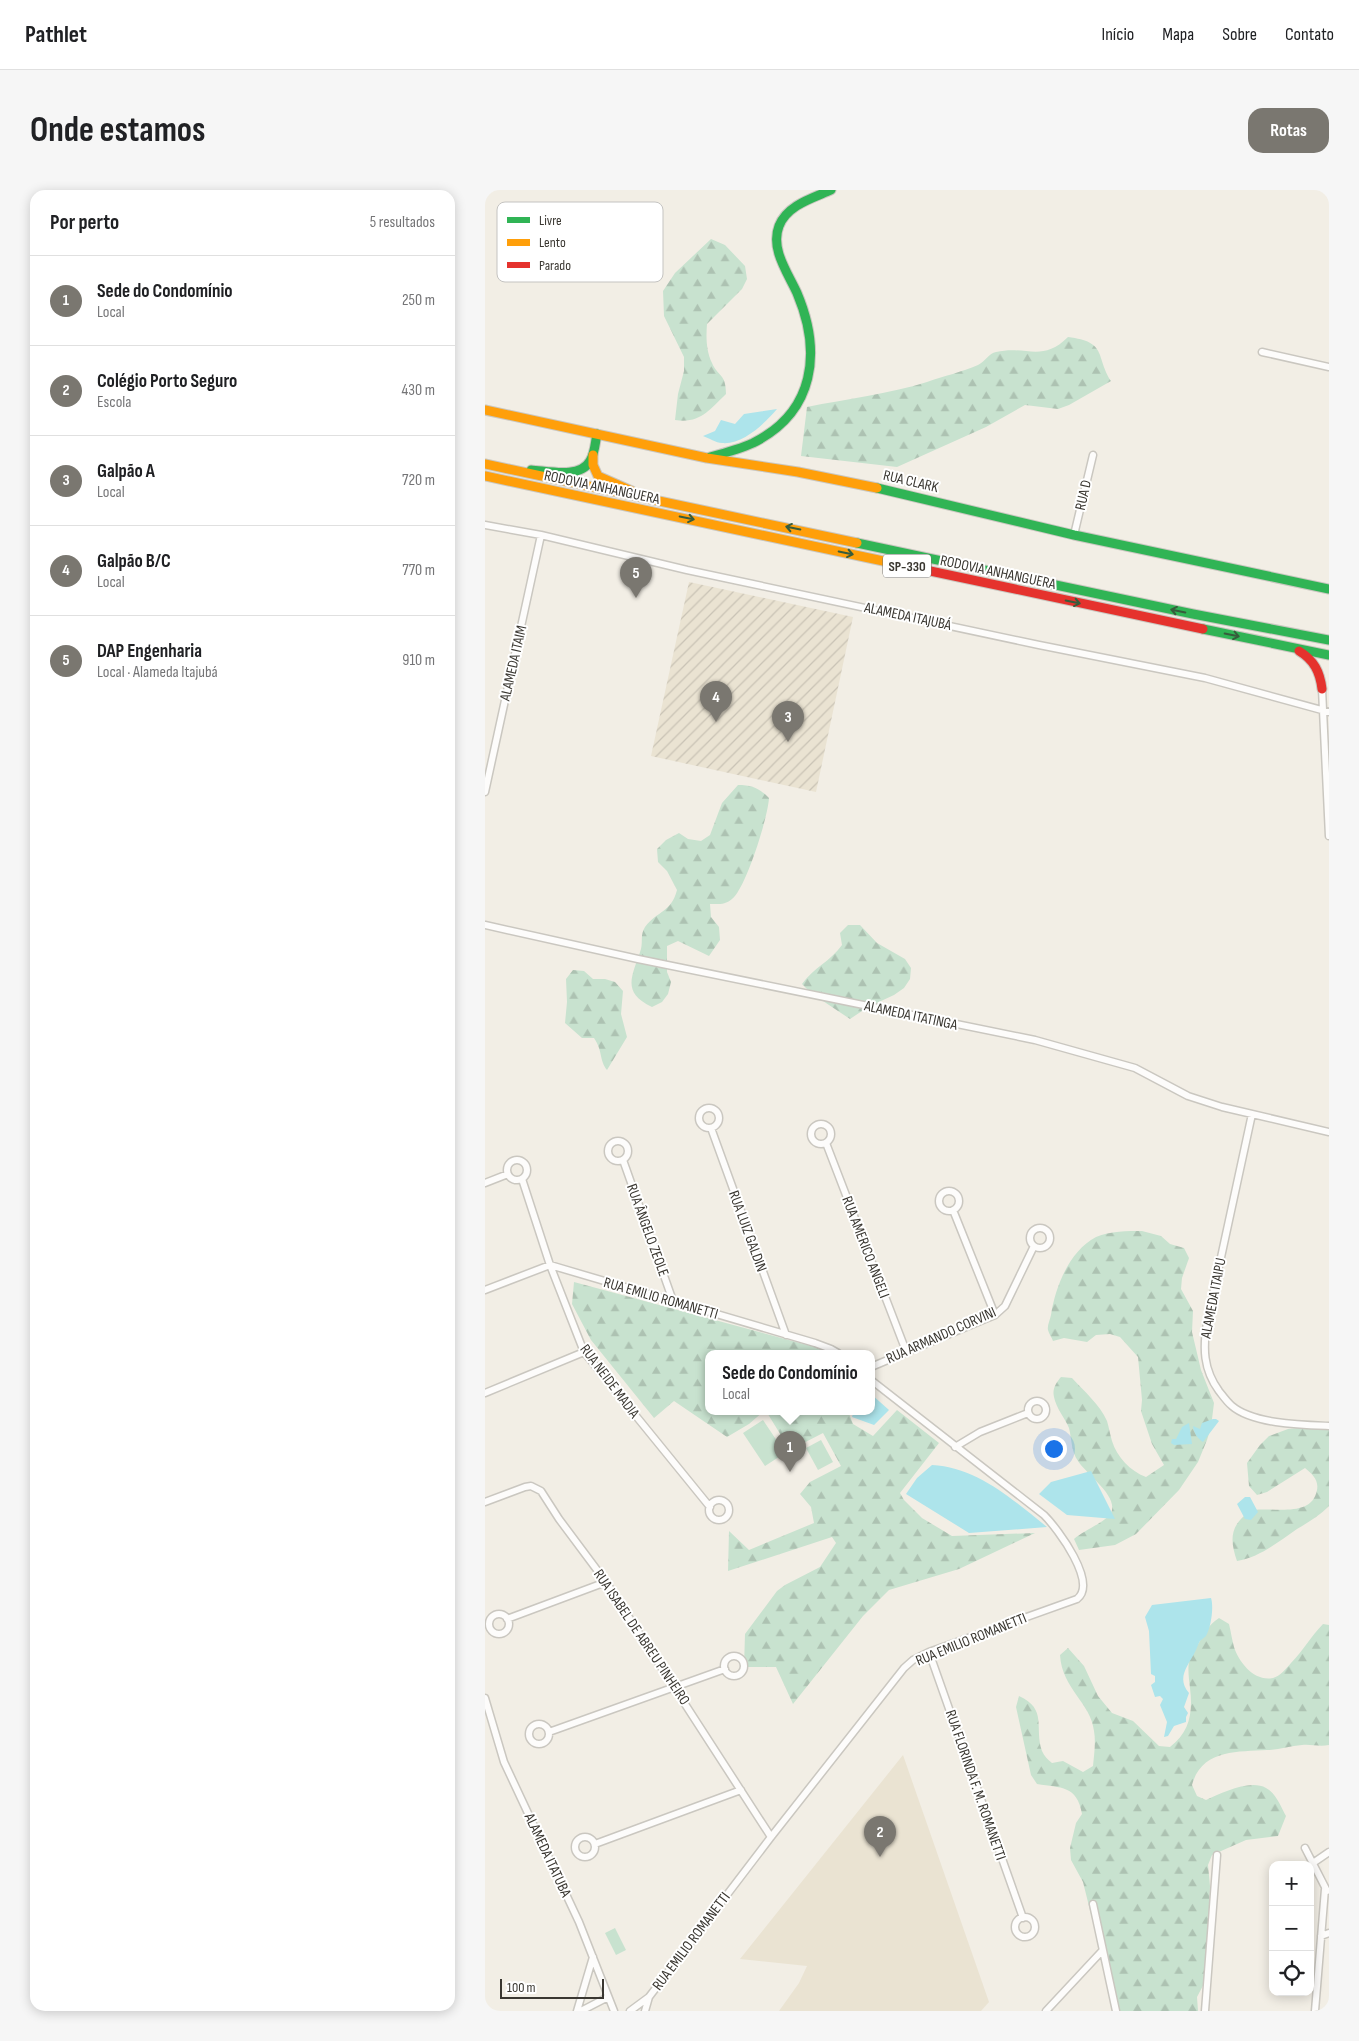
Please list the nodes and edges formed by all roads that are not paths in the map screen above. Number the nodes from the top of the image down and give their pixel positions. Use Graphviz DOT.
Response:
graph roads {
  1 [pos="831,190"];
  2 [pos="1262,352"];
  3 [pos="1329,366"];
  4 [pos="485,410"];
  5 [pos="597,434"];
  6 [pos="593,452"];
  7 [pos="1093,455"];
  8 [pos="707,458"];
  9 [pos="485,464"];
  10 [pos="506,468"];
  11 [pos="485,476"];
  12 [pos="646,498"];
  13 [pos="485,524"];
  14 [pos="541,535"];
  15 [pos="1073,535"];
  16 [pos="1329,589"];
  17 [pos="1329,640"];
  18 [pos="1293,647"];
  19 [pos="1329,655"];
  20 [pos="1329,672"];
  21 [pos="1322,689"];
  22 [pos="1326,711"];
  23 [pos="485,792"];
  24 [pos="1329,836"];
  25 [pos="485,926"];
  26 [pos="1252,1114"];
  27 [pos="711,1128"];
  28 [pos="1329,1132"];
  29 [pos="825,1143"];
  30 [pos="623,1160"];
  31 [pos="508,1174"];
  32 [pos="522,1179"];
  33 [pos="485,1184"];
  34 [pos="953,1210"];
  35 [pos="1034,1246"];
  36 [pos="549,1265"];
  37 [pos="485,1290"];
  38 [pos="673,1301"];
  39 [pos="995,1315"];
  40 [pos="786,1335"];
  41 [pos="833,1350"];
  42 [pos="906,1351"];
  43 [pos="584,1352"];
  44 [pos="875,1365"];
  45 [pos="875,1383"];
  46 [pos="485,1394"];
  47 [pos="1029,1412"];
  48 [pos="1329,1426"];
  49 [pos="955,1447"];
  50 [pos="485,1502"];
  51 [pos="710,1507"];
  52 [pos="606,1582"];
  53 [pos="507,1619"];
  54 [pos="929,1652"];
  55 [pos="725,1669"];
  56 [pos="676,1688"];
  57 [pos="485,1698"];
  58 [pos="549,1732"];
  59 [pos="741,1790"];
  60 [pos="771,1837"];
  61 [pos="595,1844"];
  62 [pos="1305,1848"];
  63 [pos="1329,1852"];
  64 [pos="1217,1855"];
  65 [pos="1312,1861"];
  66 [pos="1314,1862"];
  67 [pos="1314,1865"];
  68 [pos="1325,1889"];
  69 [pos="1329,1896"];
  70 [pos="1093,1904"];
  71 [pos="1023,1918"];
  72 [pos="1329,1933"];
  73 [pos="1321,1936"];
  74 [pos="1102,1951"];
  75 [pos="593,1957"];
  76 [pos="608,1997"];
  77 [pos="649,1997"];
  78 [pos="579,2011"];
  79 [pos="614,2011"];
  80 [pos="630,2011"];
  81 [pos="645,2011"];
  82 [pos="1046,2011"];
  83 [pos="1116,2011"];
  84 [pos="1205,2011"];
  85 [pos="1315,2011"];
  1 -- 8 [label="main road"];
  2 -- 3 [label="street"];
  4 -- 5 [label="main road, RUA CLARK"];
  5 -- 6 [label="main road"];
  5 -- 8 [label="main road, RUA CLARK"];
  6 -- 10 [label="main road"];
  6 -- 12 [label="main road"];
  7 -- 15 [label="street, RUA D"];
  8 -- 15 [label="main road, RUA CLARK"];
  9 -- 10 [label="main road, RODOVIA ANHANGUERA / SP-330"];
  10 -- 12 [label="main road, RODOVIA ANHANGUERA / SP-330"];
  11 -- 18 [label="main road, RODOVIA ANHANGUERA / SP-330, one-way"];
  17 -- 12 [label="main road, RODOVIA ANHANGUERA / SP-330, one-way"];
  13 -- 14 [label="street, ALAMEDA ITAJUBÁ"];
  14 -- 22 [label="street, ALAMEDA ITAJUBÁ"];
  14 -- 23 [label="street, ALAMEDA ITAIM"];
  15 -- 16 [label="main road, RUA CLARK"];
  18 -- 19 [label="main road, RODOVIA ANHANGUERA / SP-330"];
  18 -- 21 [label="main road"];
  20 -- 21 [label="main road"];
  21 -- 22 [label="street"];
  22 -- 24 [label="street"];
  25 -- 26 [label="street, ALAMEDA ITATINGA"];
  26 -- 28 [label="street, ALAMEDA ITATINGA"];
  26 -- 48 [label="street, ALAMEDA ITAIPU"];
  27 -- 40 [label="street, RUA LUIZ GALDIN"];
  29 -- 42 [label="street, RUA AMERICO ANGELI"];
  30 -- 38 [label="street, RUA ÂNGELO ZEOLE"];
  31 -- 32 [label="street"];
  31 -- 32 [label="street"];
  31 -- 33 [label="street"];
  32 -- 36 [label="street, RUA NEIDE MADIA"];
  34 -- 39 [label="street"];
  35 -- 39 [label="street, RUA ARMANDO CORVINI"];
  36 -- 37 [label="street"];
  36 -- 38 [label="street, RUA EMILIO ROMANETTI"];
  36 -- 43 [label="street, RUA NEIDE MADIA"];
  38 -- 40 [label="street, RUA EMILIO ROMANETTI"];
  39 -- 42 [label="street, RUA ARMANDO CORVINI"];
  40 -- 41 [label="street, RUA EMILIO ROMANETTI"];
  42 -- 44 [label="street, RUA ARMANDO CORVINI"];
  43 -- 46 [label="street"];
  43 -- 51 [label="street, RUA NEIDE MADIA"];
  45 -- 49 [label="street, RUA EMILIO ROMANETTI"];
  47 -- 49 [label="street"];
  49 -- 54 [label="street, RUA EMILIO ROMANETTI"];
  50 -- 52 [label="street, RUA ISABEL DE ABREU PINHEIRO"];
  52 -- 53 [label="street"];
  52 -- 56 [label="street, RUA ISABEL DE ABREU PINHEIRO"];
  54 -- 60 [label="street, RUA EMILIO ROMANETTI"];
  54 -- 71 [label="street, RUA FLORINDA F. M. ROMANETTI"];
  55 -- 56 [label="street"];
  56 -- 58 [label="street"];
  56 -- 59 [label="street, RUA ISABEL DE ABREU PINHEIRO"];
  57 -- 75 [label="street, ALAMEDA ITATUBA"];
  59 -- 60 [label="street, RUA ISABEL DE ABREU PINHEIRO"];
  59 -- 61 [label="street"];
  60 -- 77 [label="street, RUA EMILIO ROMANETTI"];
  62 -- 65 [label="street"];
  63 -- 66 [label="street"];
  64 -- 84 [label="street"];
  67 -- 68 [label="street"];
  68 -- 69 [label="street"];
  68 -- 73 [label="street"];
  70 -- 74 [label="street"];
  72 -- 73 [label="street"];
  73 -- 85 [label="street"];
  74 -- 82 [label="street"];
  74 -- 83 [label="street"];
  75 -- 76 [label="street, ALAMEDA ITATUBA"];
  75 -- 78 [label="street"];
  76 -- 78 [label="street"];
  76 -- 79 [label="street, ALAMEDA ITATUBA"];
  77 -- 80 [label="street, RUA EMILIO ROMANETTI"];
  77 -- 81 [label="street, RUA EMILIO ROMANETTI"];
}
